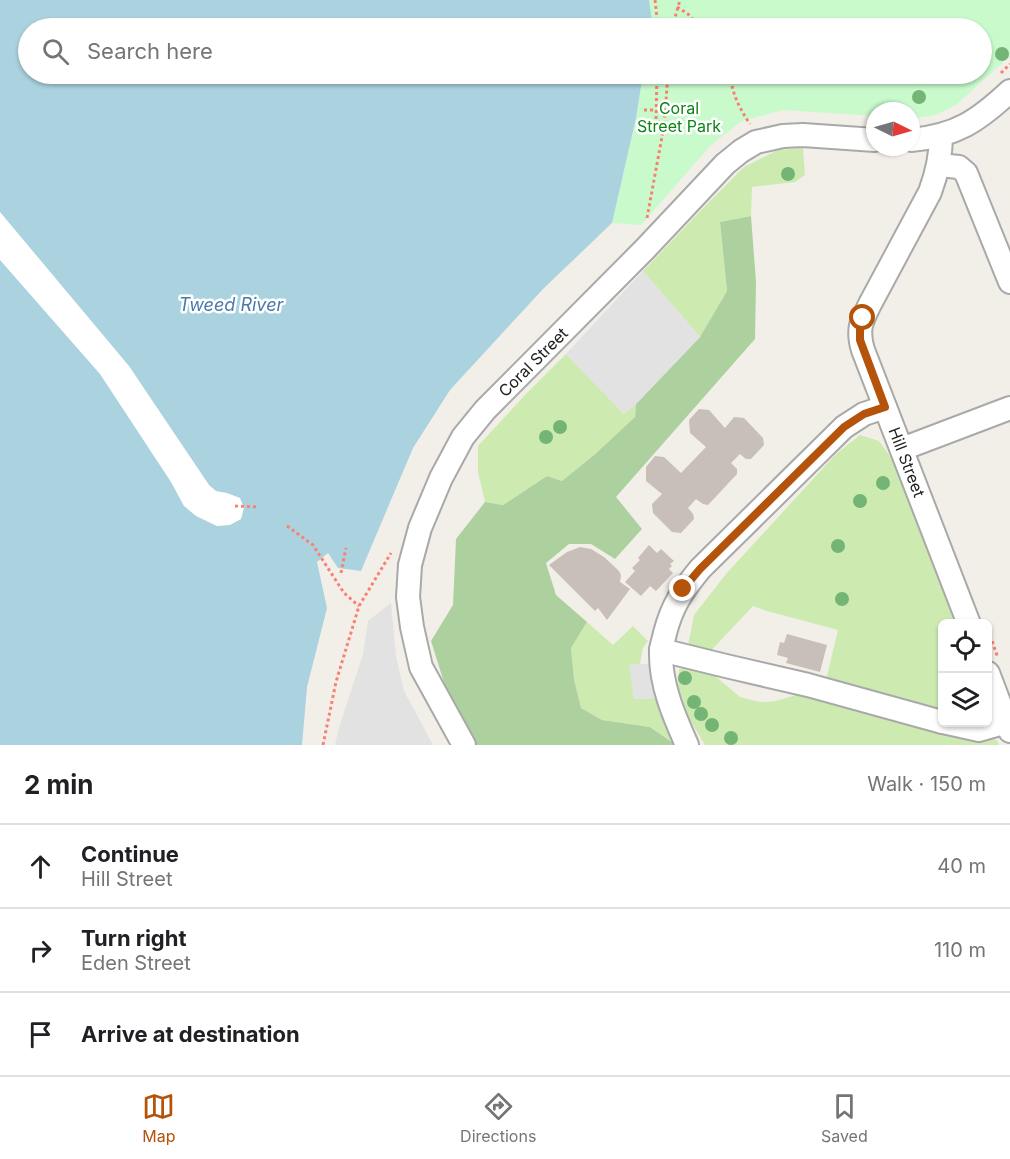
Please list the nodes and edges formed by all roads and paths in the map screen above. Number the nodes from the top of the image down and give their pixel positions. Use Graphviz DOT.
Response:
graph roads {
  1 [pos="655,0"];
  2 [pos="680,0"];
  3 [pos="677,7"];
  4 [pos="657,18"];
  5 [pos="674,18"];
  6 [pos="691,18"];
  7 [pos="1010,64"];
  8 [pos="1004,83"];
  9 [pos="657,84"];
  10 [pos="667,84"];
  11 [pos="731,84"];
  12 [pos="644,110"];
  13 [pos="656,110"];
  14 [pos="750,125"];
  15 [pos="664,126"];
  16 [pos="941,136"];
  17 [pos="866,139"];
  18 [pos="920,139"];
  19 [pos="939,165"];
  20 [pos="646,226"];
  21 [pos="1010,282"];
  22 [pos="885,407"];
  23 [pos="1010,408"];
  24 [pos="902,449"];
  25 [pos="235,506"];
  26 [pos="259,507"];
  27 [pos="288,526"];
  28 [pos="346,548"];
  29 [pos="341,573"];
  30 [pos="359,606"];
  31 [pos="967,619"];
  32 [pos="661,650"];
  33 [pos="992,686"];
  34 [pos="938,721"];
  35 [pos="966,727"];
  36 [pos="1008,727"];
  37 [pos="464,745"];
  38 [pos="687,745"];
  1 -- 4 [label="path"];
  2 -- 3 [label="path"];
  3 -- 5 [label="path"];
  3 -- 6 [label="path"];
  7 -- 8 [label="path"];
  8 -- 16 [label="street"];
  9 -- 13 [label="path"];
  10 -- 15 [label="path"];
  11 -- 14 [label="path"];
  12 -- 13 [label="path"];
  13 -- 15 [label="path"];
  15 -- 20 [label="path"];
  16 -- 18 [label="street"];
  16 -- 19 [label="street, Hill Street"];
  17 -- 37 [label="street, Coral Street"];
  19 -- 21 [label="street"];
  19 -- 22 [label="street, Hill Street"];
  22 -- 24 [label="street, Hill Street"];
  22 -- 32 [label="street"];
  23 -- 24 [label="street"];
  24 -- 31 [label="street, Hill Street"];
  25 -- 26 [label="path"];
  27 -- 30 [label="path"];
  28 -- 29 [label="path"];
  32 -- 34 [label="street"];
  32 -- 38 [label="street"];
  33 -- 36 [label="street"];
  35 -- 36 [label="street"];
}
